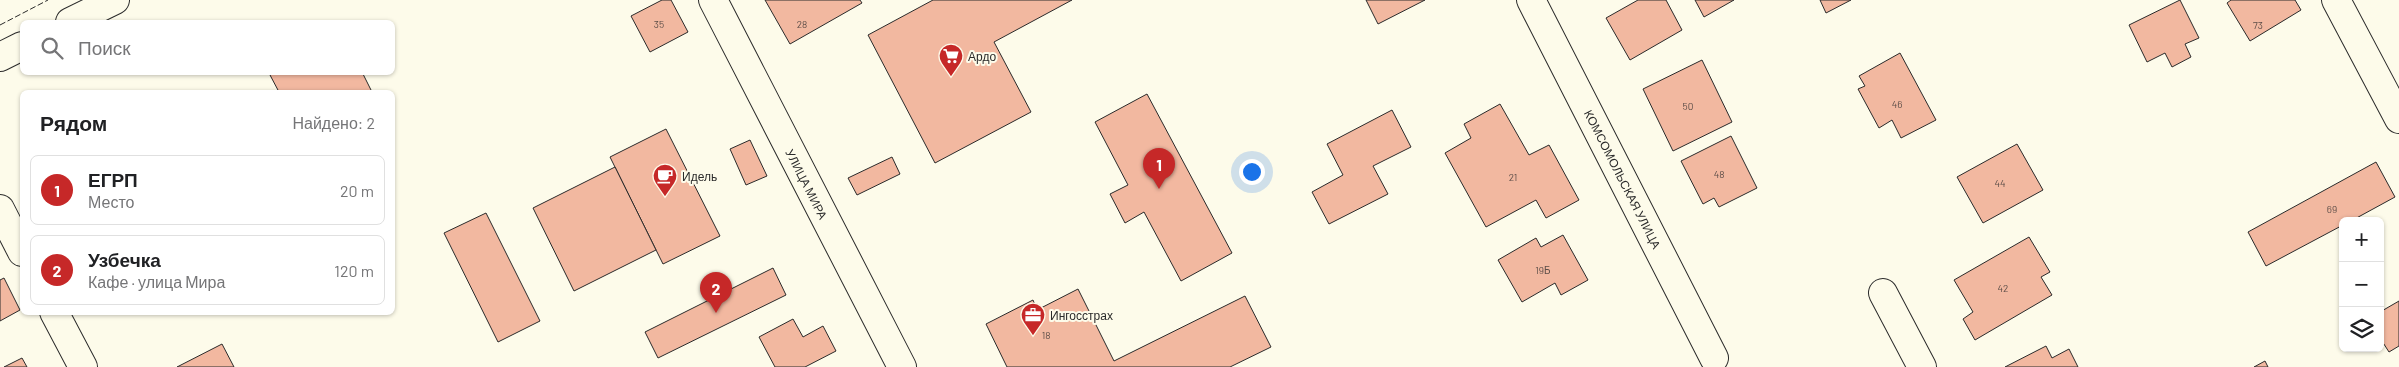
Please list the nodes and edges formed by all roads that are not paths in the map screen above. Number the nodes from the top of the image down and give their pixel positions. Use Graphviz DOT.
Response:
graph roads {
  1 [pos="115,0"];
  2 [pos="713,0"];
  3 [pos="1531,0"];
  4 [pos="2336,0"];
  5 [pos="74,20"];
  6 [pos="20,47"];
  7 [pos="0,58"];
  8 [pos="2399,119"];
  9 [pos="0,209"];
  10 [pos="20,248"];
  11 [pos="1883,293"];
  12 [pos="56,315"];
  13 [pos="1714,358"];
  14 [pos="83,367"];
  15 [pos="902,367"];
  16 [pos="1922,367"];
  1 -- 5 [label="street"];
  2 -- 15 [label="street, УЛИЦА МИРА"];
  3 -- 13 [label="street, КОМСОМОЛЬСКАЯ УЛИЦА"];
  4 -- 8 [label="street"];
  6 -- 7 [label="street"];
  9 -- 10 [label="street"];
  11 -- 16 [label="street"];
  12 -- 14 [label="street"];
}
